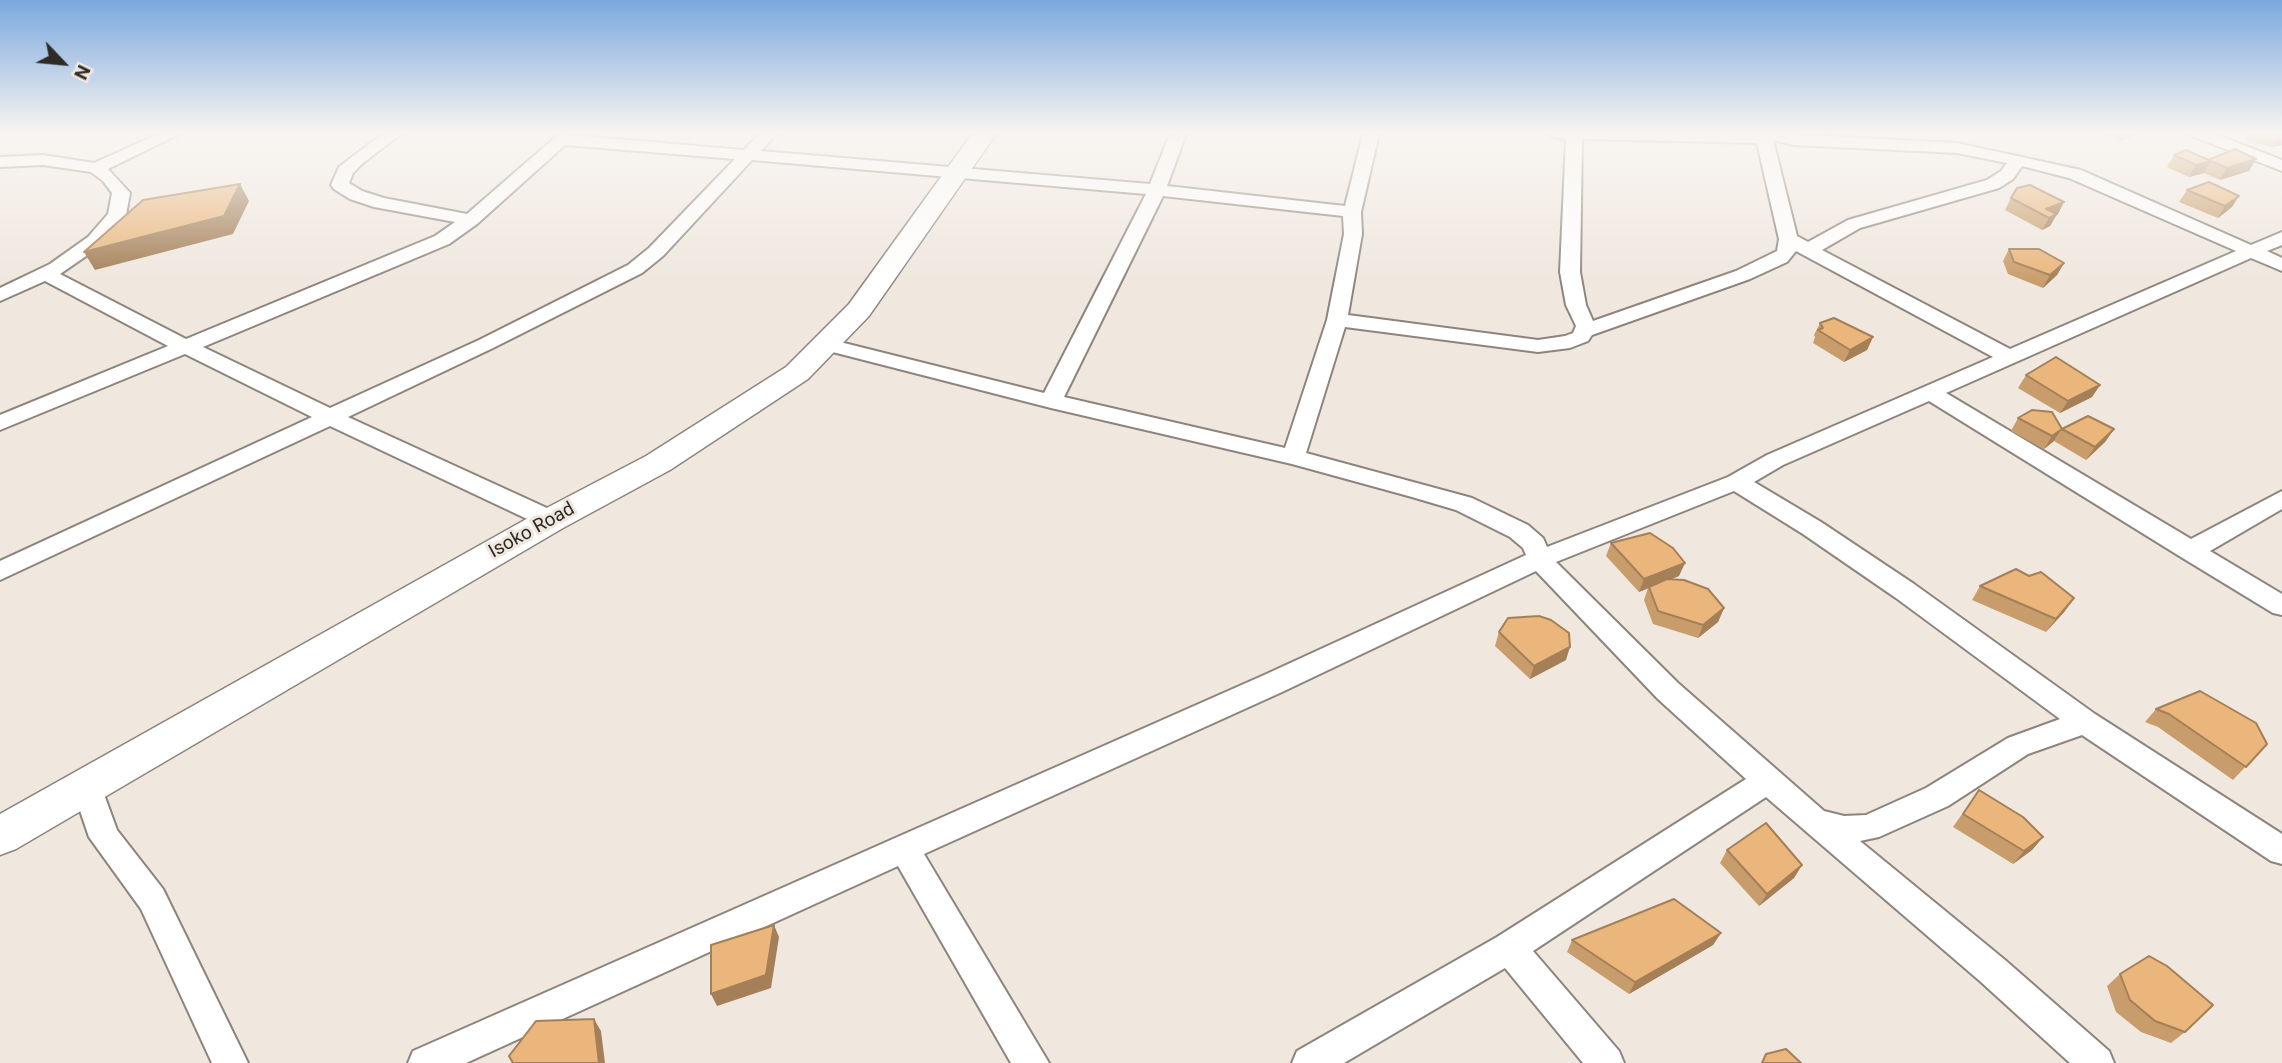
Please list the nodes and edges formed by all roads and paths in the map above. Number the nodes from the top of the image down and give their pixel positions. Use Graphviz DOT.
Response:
graph roads {
  1 [pos="113,184"];
  2 [pos="340,184"];
  3 [pos="509,184"];
  4 [pos="722,184"];
  5 [pos="952,184"];
  6 [pos="1087,184"];
  7 [pos="1159,184"];
  8 [pos="1359,184"];
  9 [pos="1572,184"];
  10 [pos="1776,184"];
  11 [pos="1994,184"];
  12 [pos="2098,184"];
  13 [pos="1157,190"];
  14 [pos="1352,212"];
  15 [pos="471,220"];
  16 [pos="2282,237"];
  17 [pos="1788,239"];
  18 [pos="1809,249"];
  19 [pos="2252,251"];
  20 [pos="2282,265"];
  21 [pos="45,273"];
  22 [pos="0,295"];
  23 [pos="1337,320"];
  24 [pos="1586,330"];
  25 [pos="828,345"];
  26 [pos="188,346"];
  27 [pos="2011,358"];
  28 [pos="1931,393"];
  29 [pos="1051,401"];
  30 [pos="330,417"];
  31 [pos="0,423"];
  32 [pos="1293,457"];
  33 [pos="1735,482"];
  34 [pos="2282,499"];
  35 [pos="551,520"];
  36 [pos="2190,551"];
  37 [pos="1540,559"];
  38 [pos="0,571"];
  39 [pos="2282,606"];
  40 [pos="2085,722"];
  41 [pos="1768,780"];
  42 [pos="87,787"];
  43 [pos="1816,823"];
  44 [pos="0,836"];
  45 [pos="903,847"];
  46 [pos="2282,851"];
  47 [pos="1508,948"];
  48 [pos="230,1063"];
  49 [pos="426,1063"];
  50 [pos="1031,1063"];
  51 [pos="1310,1063"];
  52 [pos="1606,1063"];
  53 [pos="2095,1063"];
  1 -- 21 [label="street"];
  2 -- 15 [label="street"];
  3 -- 15 [label="street"];
  4 -- 30 [label="street"];
  5 -- 25 [label="street, Isoko Road"];
  6 -- 13 [label="street"];
  7 -- 13 [label="street"];
  8 -- 14 [label="street"];
  9 -- 24 [label="street"];
  10 -- 17 [label="street"];
  11 -- 18 [label="street"];
  12 -- 19 [label="street"];
  13 -- 14 [label="street"];
  13 -- 29 [label="street"];
  14 -- 23 [label="street"];
  15 -- 26 [label="street"];
  16 -- 19 [label="street"];
  17 -- 18 [label="street"];
  17 -- 24 [label="street"];
  18 -- 27 [label="street"];
  19 -- 20 [label="street"];
  19 -- 27 [label="street"];
  21 -- 22 [label="street"];
  21 -- 26 [label="street"];
  23 -- 24 [label="street"];
  23 -- 32 [label="street"];
  25 -- 29 [label="street"];
  25 -- 35 [label="street, Isoko Road"];
  26 -- 30 [label="street"];
  26 -- 31 [label="street"];
  27 -- 28 [label="street"];
  28 -- 33 [label="street"];
  28 -- 36 [label="street"];
  29 -- 32 [label="street"];
  30 -- 35 [label="street"];
  30 -- 38 [label="street"];
  32 -- 37 [label="street"];
  33 -- 37 [label="street"];
  33 -- 40 [label="street"];
  34 -- 36 [label="street"];
  35 -- 42 [label="street, Isoko Road"];
  36 -- 39 [label="street"];
  37 -- 41 [label="street"];
  37 -- 45 [label="street"];
  40 -- 43 [label="street"];
  40 -- 46 [label="street"];
  41 -- 43 [label="street"];
  41 -- 47 [label="street"];
  42 -- 44 [label="street, Isoko Road"];
  42 -- 48 [label="street"];
  43 -- 53 [label="street"];
  45 -- 49 [label="street"];
  45 -- 50 [label="street"];
  47 -- 51 [label="street"];
  47 -- 52 [label="street"];
}
